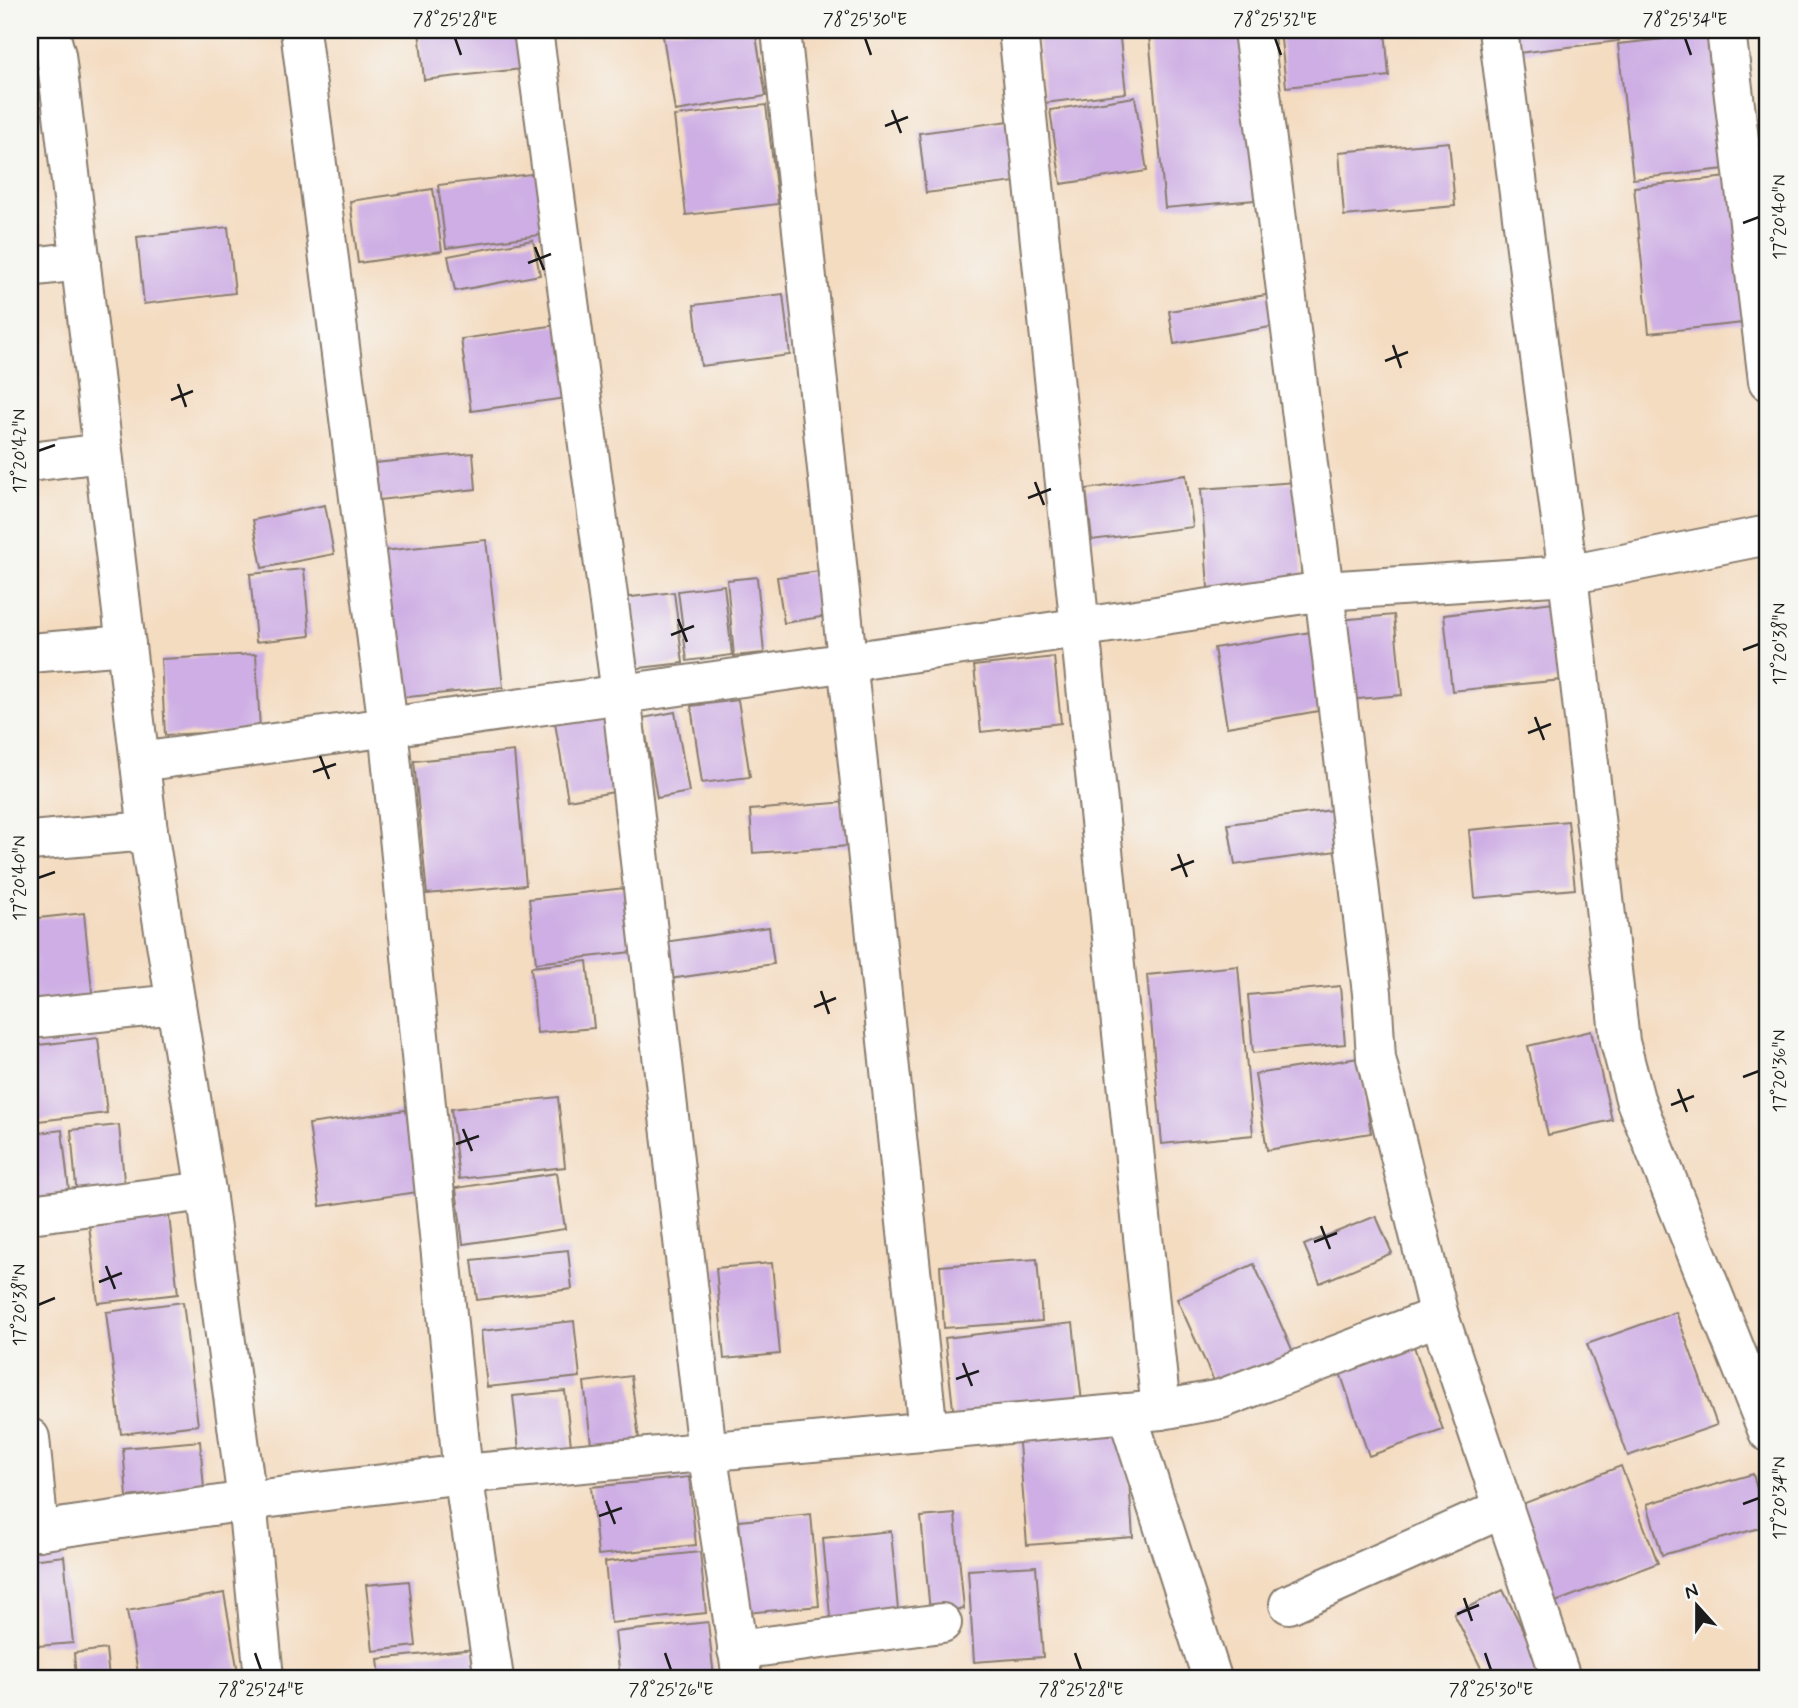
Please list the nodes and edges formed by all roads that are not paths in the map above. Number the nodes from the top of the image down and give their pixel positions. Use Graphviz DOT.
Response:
graph roads {
  1 [pos="300,30"];
  2 [pos="533,30"];
  3 [pos="781,30"];
  4 [pos="1018,30"];
  5 [pos="1253,30"];
  6 [pos="1498,30"];
  7 [pos="1726,30"];
  8 [pos="45,48"];
  9 [pos="81,261"];
  10 [pos="30,267"];
  11 [pos="1768,381"];
  12 [pos="103,453"];
  13 [pos="30,462"];
  14 [pos="1768,535"];
  15 [pos="1568,575"];
  16 [pos="1324,591"];
  17 [pos="1081,627"];
  18 [pos="126,645"];
  19 [pos="30,653"];
  20 [pos="849,662"];
  21 [pos="621,694"];
  22 [pos="388,727"];
  23 [pos="139,762"];
  24 [pos="148,831"];
  25 [pos="30,841"];
  26 [pos="176,1004"];
  27 [pos="30,1019"];
  28 [pos="205,1191"];
  29 [pos="30,1214"];
  30 [pos="1439,1316"];
  31 [pos="1144,1412"];
  32 [pos="928,1432"];
  33 [pos="1768,1432"];
  34 [pos="30,1438"];
  35 [pos="707,1451"];
  36 [pos="463,1474"];
  37 [pos="247,1501"];
  38 [pos="1504,1508"];
  39 [pos="34,1532"];
  40 [pos="1289,1604"];
  41 [pos="942,1623"];
  42 [pos="739,1664"];
  43 [pos="264,1678"];
  44 [pos="494,1678"];
  45 [pos="1212,1678"];
  46 [pos="1561,1678"];
  1 -- 22 [label="street"];
  2 -- 21 [label="street"];
  3 -- 20 [label="street"];
  4 -- 17 [label="street"];
  5 -- 16 [label="street"];
  6 -- 15 [label="street"];
  7 -- 11 [label="street"];
  8 -- 9 [label="street"];
  9 -- 10 [label="street"];
  9 -- 12 [label="street"];
  12 -- 13 [label="street"];
  12 -- 18 [label="street"];
  14 -- 15 [label="street"];
  15 -- 16 [label="street"];
  15 -- 33 [label="street"];
  16 -- 17 [label="street"];
  16 -- 30 [label="street"];
  17 -- 20 [label="street"];
  17 -- 31 [label="street"];
  18 -- 19 [label="street"];
  18 -- 23 [label="street"];
  20 -- 21 [label="street"];
  20 -- 32 [label="street"];
  21 -- 22 [label="street"];
  21 -- 35 [label="street"];
  22 -- 23 [label="street"];
  22 -- 36 [label="street"];
  23 -- 24 [label="street"];
  24 -- 25 [label="street"];
  24 -- 26 [label="street"];
  26 -- 27 [label="street"];
  26 -- 28 [label="street"];
  28 -- 29 [label="street"];
  28 -- 37 [label="street"];
  30 -- 31 [label="street"];
  30 -- 38 [label="street"];
  31 -- 32 [label="street"];
  31 -- 45 [label="street"];
  32 -- 35 [label="street"];
  34 -- 39 [label="street"];
  35 -- 36 [label="street"];
  35 -- 42 [label="street"];
  36 -- 37 [label="street"];
  36 -- 44 [label="street"];
  37 -- 39 [label="street"];
  37 -- 43 [label="street"];
  38 -- 40 [label="street"];
  38 -- 46 [label="street"];
  41 -- 42 [label="street"];
}
